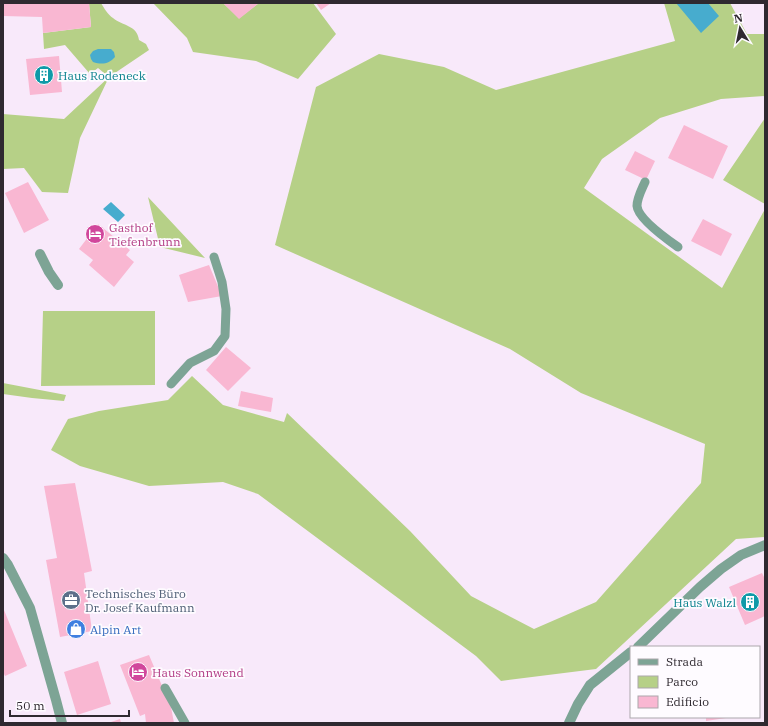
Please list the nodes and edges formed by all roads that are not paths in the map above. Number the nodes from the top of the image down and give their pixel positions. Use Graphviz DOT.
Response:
graph roads {
  1 [pos="645,182"];
  2 [pos="678,247"];
  3 [pos="40,254"];
  4 [pos="214,257"];
  5 [pos="58,285"];
  6 [pos="171,384"];
  7 [pos="765,545"];
  8 [pos="3,558"];
  9 [pos="639,646"];
  10 [pos="630,653"];
  11 [pos="165,688"];
  12 [pos="62,723"];
  13 [pos="185,723"];
  14 [pos="570,723"];
  1 -- 2 [label="lane"];
  3 -- 5 [label="street"];
  4 -- 6 [label="lane"];
  7 -- 9 [label="street"];
  8 -- 12 [label="street"];
  10 -- 14 [label="street"];
  11 -- 13 [label="lane"];
}
